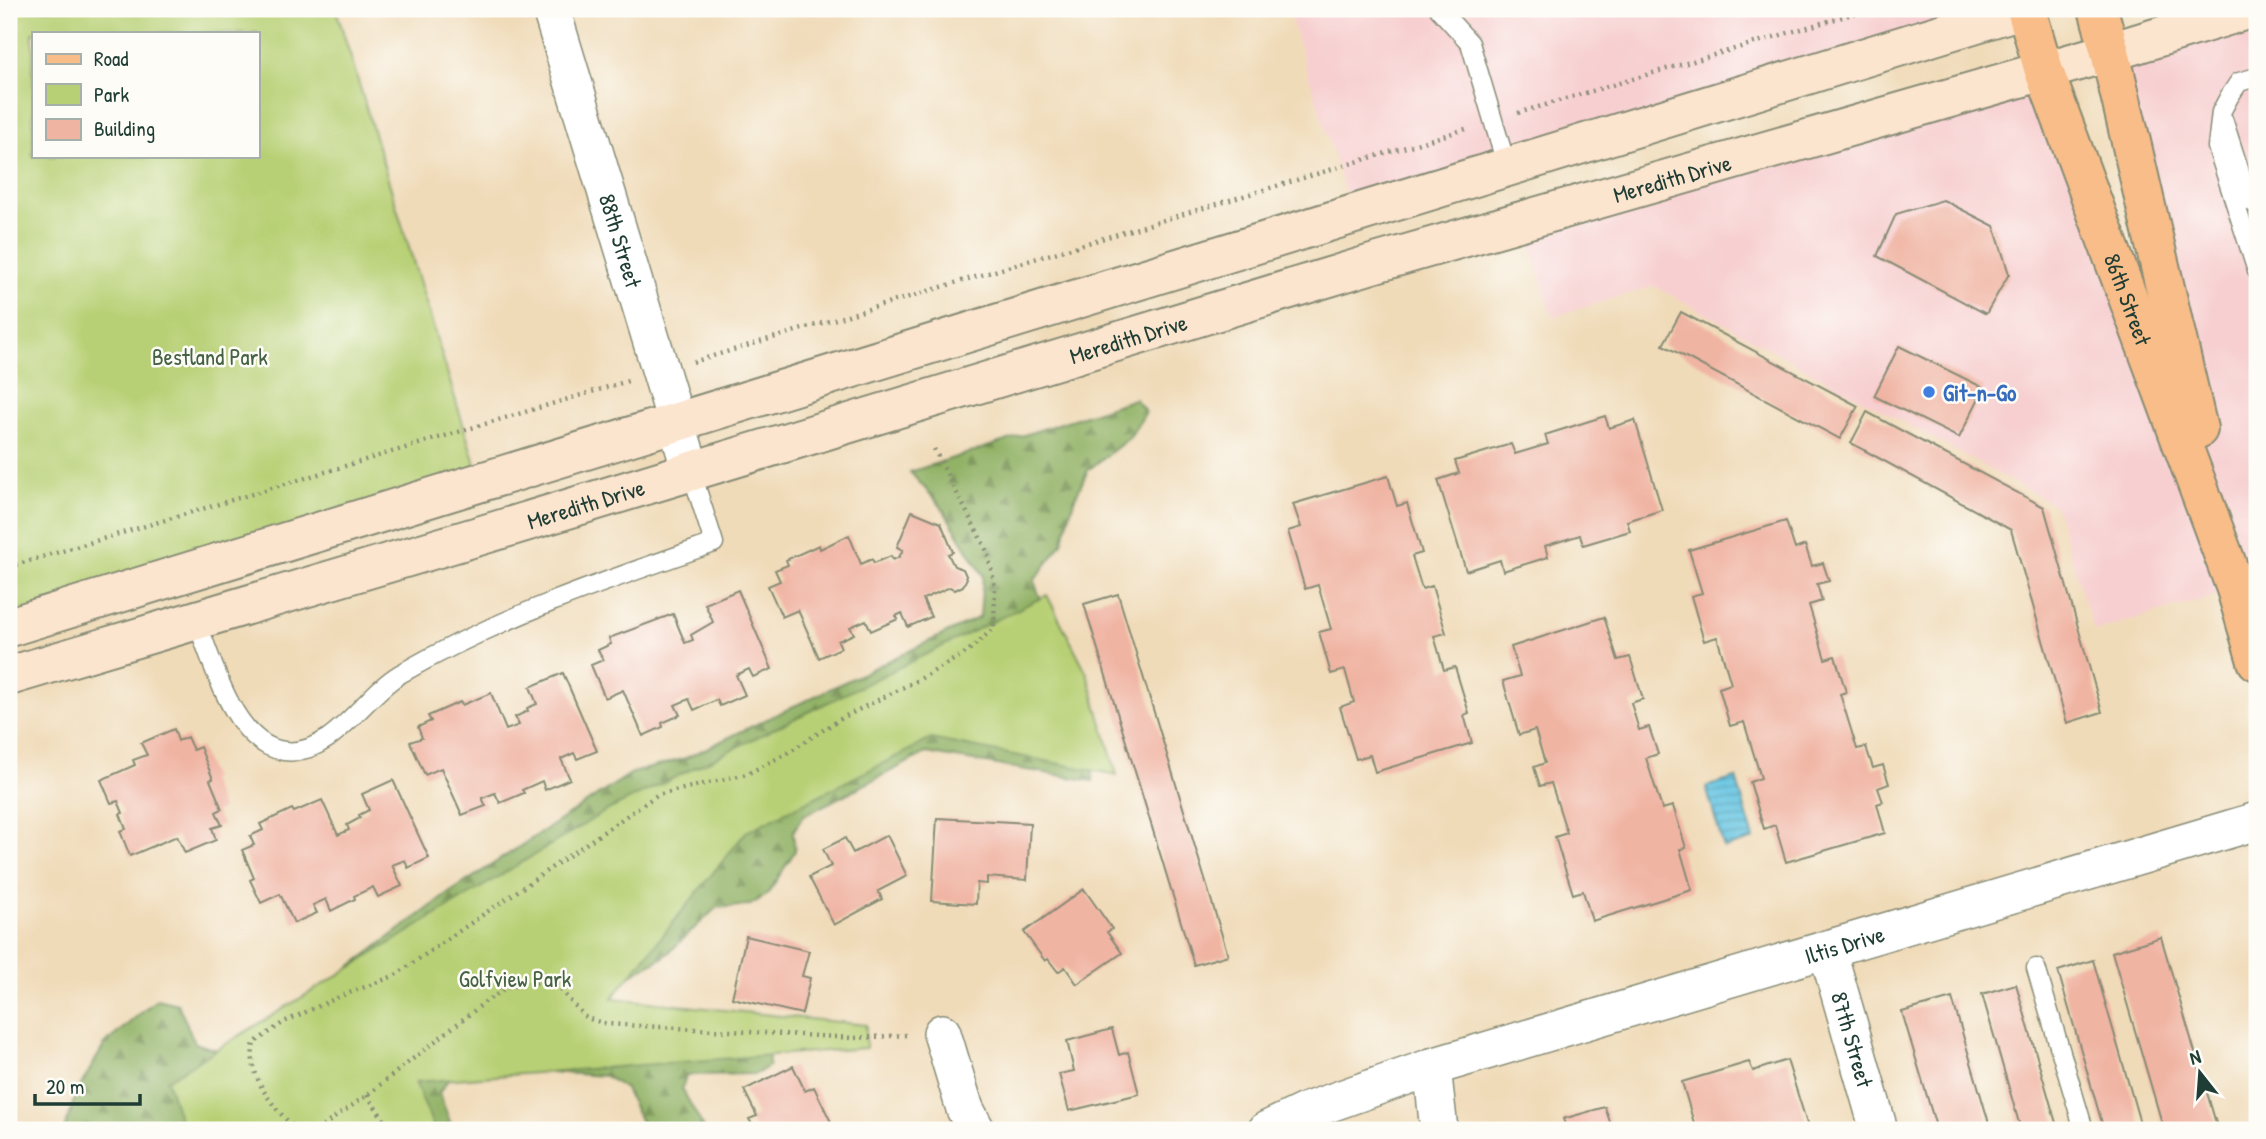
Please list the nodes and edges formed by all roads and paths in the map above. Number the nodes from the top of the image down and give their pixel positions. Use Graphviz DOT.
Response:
graph roads {
  1 [pos="551,9"];
  2 [pos="1438,9"];
  3 [pos="1869,9"];
  4 [pos="2024,9"];
  5 [pos="2098,9"];
  6 [pos="2250,9"];
  7 [pos="2110,52"];
  8 [pos="2044,71"];
  9 [pos="2257,77"];
  10 [pos="2221,113"];
  11 [pos="1493,121"];
  12 [pos="1507,167"];
  13 [pos="2257,205"];
  14 [pos="2257,271"];
  15 [pos="661,372"];
  16 [pos="676,422"];
  17 [pos="933,447"];
  18 [pos="691,471"];
  19 [pos="9,567"];
  20 [pos="2247,581"];
  21 [pos="196,620"];
  22 [pos="9,627"];
  23 [pos="2257,661"];
  24 [pos="9,676"];
  25 [pos="2257,821"];
  26 [pos="1826,949"];
  27 [pos="2036,968"];
  28 [pos="942,1033"];
  29 [pos="1432,1066"];
  30 [pos="367,1095"];
  31 [pos="297,1130"];
  32 [pos="317,1130"];
  33 [pos="391,1130"];
  34 [pos="976,1130"];
  35 [pos="1267,1130"];
  36 [pos="1438,1130"];
  37 [pos="1879,1130"];
  38 [pos="2084,1130"];
  1 -- 15 [label="street, 88th Street"];
  2 -- 11 [label="lane"];
  3 -- 11 [label="path"];
  4 -- 8 [label="main road, 86th Street"];
  4 -- 12 [label="main road"];
  5 -- 7 [label="main road, 86th Street"];
  6 -- 7 [label="main road, Meredith Drive"];
  7 -- 8 [label="main road, Meredith Drive"];
  7 -- 20 [label="main road, 86th Street"];
  8 -- 18 [label="main road, Meredith Drive"];
  8 -- 20 [label="main road, 86th Street"];
  9 -- 10 [label="lane"];
  10 -- 13 [label="lane"];
  10 -- 14 [label="lane"];
  11 -- 12 [label="lane"];
  11 -- 15 [label="path"];
  12 -- 16 [label="main road"];
  15 -- 16 [label="street, 88th Street"];
  15 -- 19 [label="path"];
  16 -- 18 [label="street, 88th Street"];
  16 -- 22 [label="main road"];
  17 -- 31 [label="path"];
  18 -- 21 [label="main road, Meredith Drive"];
  18 -- 21 [label="lane"];
  20 -- 23 [label="main road, 86th Street"];
  21 -- 24 [label="main road, Meredith Drive"];
  25 -- 26 [label="street, Iltis Drive"];
  26 -- 29 [label="street, Iltis Drive"];
  26 -- 37 [label="street, 87th Street"];
  27 -- 38 [label="lane"];
  28 -- 30 [label="path"];
  28 -- 34 [label="street"];
  29 -- 35 [label="street, Iltis Drive"];
  29 -- 36 [label="street"];
  30 -- 32 [label="path"];
  30 -- 33 [label="path"];
}
